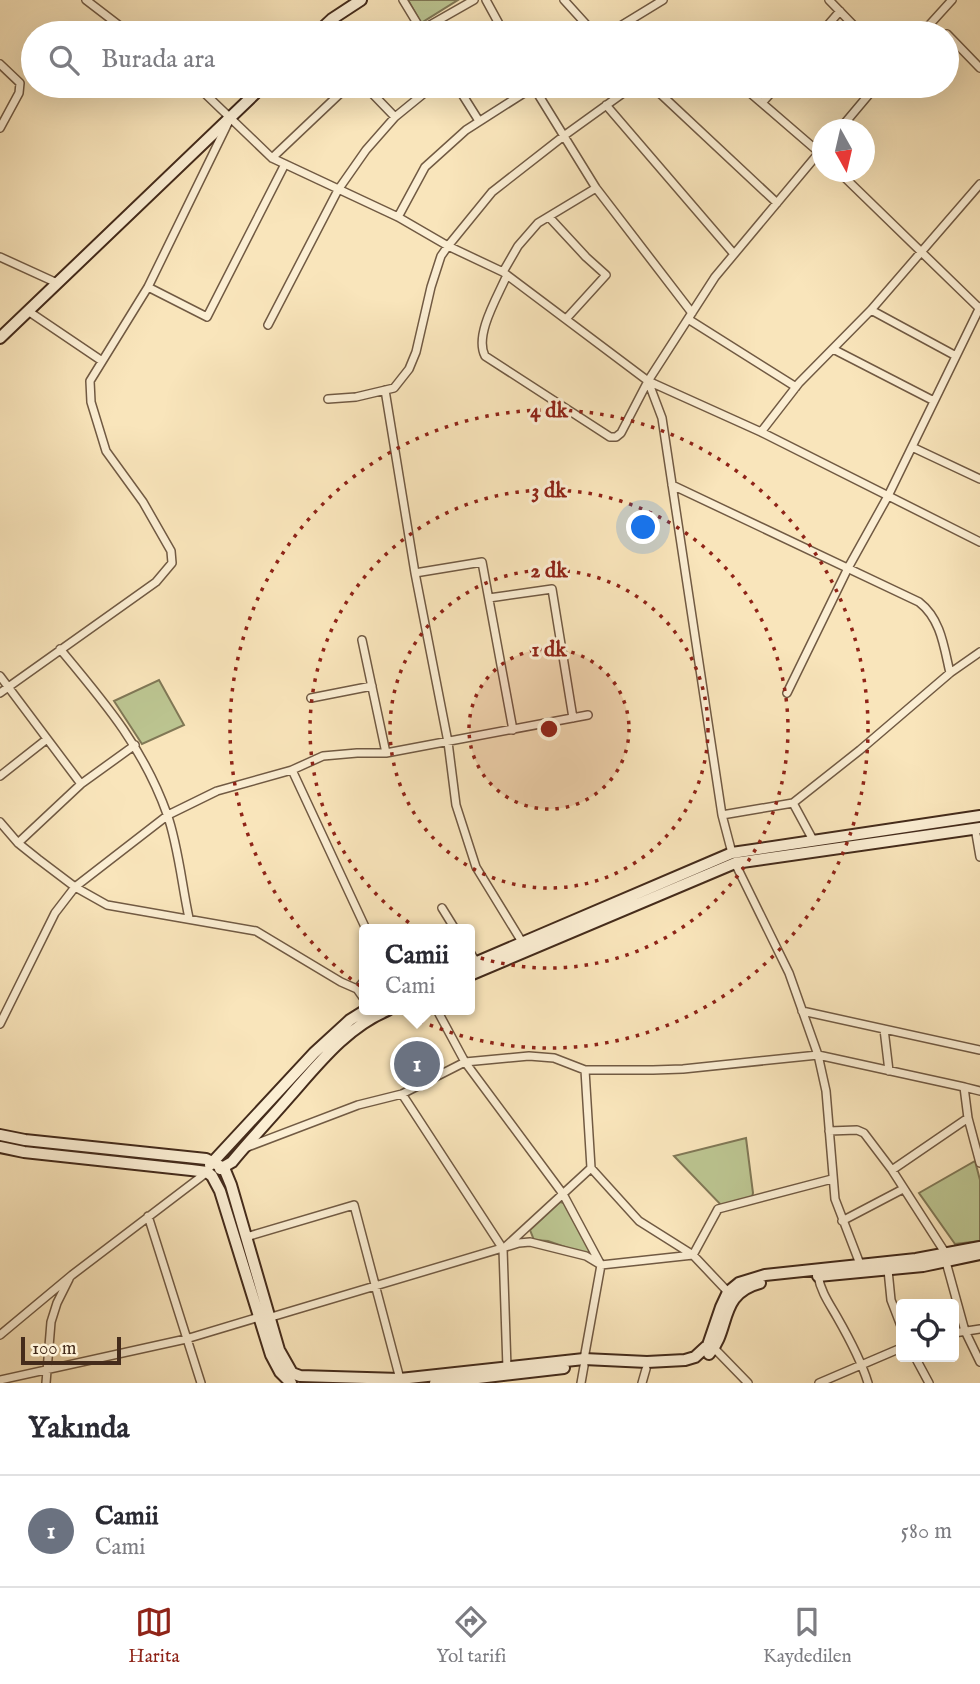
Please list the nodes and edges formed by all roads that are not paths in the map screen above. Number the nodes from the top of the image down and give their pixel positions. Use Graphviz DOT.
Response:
graph roads {
  1 [pos="86,0"];
  2 [pos="361,0"];
  3 [pos="403,0"];
  4 [pos="474,0"];
  5 [pos="486,0"];
  6 [pos="564,0"];
  7 [pos="663,0"];
  8 [pos="829,0"];
  9 [pos="952,0"];
  10 [pos="650,3"];
  11 [pos="840,11"];
  12 [pos="934,20"];
  13 [pos="113,21"];
  14 [pos="330,21"];
  15 [pos="414,21"];
  16 [pos="439,21"];
  17 [pos="497,21"];
  18 [pos="583,21"];
  19 [pos="625,21"];
  20 [pos="831,21"];
  21 [pos="850,21"];
  22 [pos="959,47"];
  23 [pos="0,64"];
  24 [pos="980,68"];
  25 [pos="211,98"];
  26 [pos="250,98"];
  27 [pos="335,98"];
  28 [pos="377,98"];
  29 [pos="418,98"];
  30 [pos="465,98"];
  31 [pos="515,98"];
  32 [pos="542,98"];
  33 [pos="616,98"];
  34 [pos="665,98"];
  35 [pos="756,98"];
  36 [pos="766,98"];
  37 [pos="866,98"];
  38 [pos="762,103"];
  39 [pos="606,105"];
  40 [pos="231,116"];
  41 [pos="395,117"];
  42 [pos="848,119"];
  43 [pos="479,121"];
  44 [pos="0,128"];
  45 [pos="565,135"];
  46 [pos="812,144"];
  47 [pos="272,158"];
  48 [pos="812,163"];
  49 [pos="285,164"];
  50 [pos="849,182"];
  51 [pos="980,184"];
  52 [pos="596,188"];
  53 [pos="338,190"];
  54 [pos="777,203"];
  55 [pos="549,217"];
  56 [pos="398,218"];
  57 [pos="448,246"];
  58 [pos="920,253"];
  59 [pos="734,254"];
  60 [pos="1,261"];
  61 [pos="505,274"];
  62 [pos="57,283"];
  63 [pos="148,287"];
  64 [pos="979,307"];
  65 [pos="871,310"];
  66 [pos="28,311"];
  67 [pos="690,316"];
  68 [pos="566,319"];
  69 [pos="268,325"];
  70 [pos="0,338"];
  71 [pos="833,349"];
  72 [pos="956,356"];
  73 [pos="103,361"];
  74 [pos="648,381"];
  75 [pos="796,387"];
  76 [pos="384,390"];
  77 [pos="328,400"];
  78 [pos="934,401"];
  79 [pos="761,432"];
  80 [pos="912,447"];
  81 [pos="980,478"];
  82 [pos="672,485"];
  83 [pos="888,496"];
  84 [pos="980,542"];
  85 [pos="848,568"];
  86 [pos="415,573"];
  87 [pos="489,598"];
  88 [pos="362,640"];
  89 [pos="60,649"];
  90 [pos="980,652"];
  91 [pos="950,673"];
  92 [pos="0,676"];
  93 [pos="372,686"];
  94 [pos="8,687"];
  95 [pos="0,693"];
  96 [pos="787,693"];
  97 [pos="311,698"];
  98 [pos="588,715"];
  99 [pos="573,718"];
  100 [pos="513,730"];
  101 [pos="47,739"];
  102 [pos="448,742"];
  103 [pos="135,745"];
  104 [pos="386,753"];
  105 [pos="292,770"];
  106 [pos="0,776"];
  107 [pos="81,784"];
  108 [pos="793,803"];
  109 [pos="168,815"];
  110 [pos="722,815"];
  111 [pos="980,816"];
  112 [pos="0,822"];
  113 [pos="977,828"];
  114 [pos="813,840"];
  115 [pos="18,843"];
  116 [pos="980,857"];
  117 [pos="734,858"];
  118 [pos="75,887"];
  119 [pos="442,908"];
  120 [pos="189,918"];
  121 [pos="364,924"];
  122 [pos="452,924"];
  123 [pos="522,943"];
  124 [pos="475,959"];
  125 [pos="475,973"];
  126 [pos="357,989"];
  127 [pos="359,992"];
  128 [pos="802,1011"];
  129 [pos="359,1014"];
  130 [pos="378,1015"];
  131 [pos="441,1015"];
  132 [pos="0,1024"];
  133 [pos="884,1029"];
  134 [pos="980,1051"];
  135 [pos="818,1055"];
  136 [pos="465,1062"];
  137 [pos="586,1070"];
  138 [pos="889,1071"];
  139 [pos="964,1087"];
  140 [pos="980,1091"];
  141 [pos="402,1094"];
  142 [pos="968,1118"];
  143 [pos="829,1131"];
  144 [pos="0,1136"];
  145 [pos="0,1147"];
  146 [pos="243,1149"];
  147 [pos="212,1161"];
  148 [pos="980,1163"];
  149 [pos="224,1168"];
  150 [pos="592,1168"];
  151 [pos="891,1170"];
  152 [pos="207,1172"];
  153 [pos="832,1179"];
  154 [pos="903,1189"];
  155 [pos="563,1194"];
  156 [pos="148,1216"];
  157 [pos="236,1220"];
  158 [pos="842,1221"];
  159 [pos="246,1237"];
  160 [pos="980,1247"];
  161 [pos="503,1249"];
  162 [pos="980,1254"];
  163 [pos="693,1255"];
  164 [pos="946,1258"];
  165 [pos="601,1265"];
  166 [pos="862,1267"];
  167 [pos="888,1269"];
  168 [pos="72,1275"];
  169 [pos="818,1276"];
  170 [pos="376,1285"];
  171 [pos="732,1295"];
  172 [pos="896,1313"];
  173 [pos="263,1318"];
  174 [pos="980,1329"];
  175 [pos="965,1331"];
  176 [pos="959,1332"];
  177 [pos="0,1335"];
  178 [pos="186,1339"];
  179 [pos="714,1348"];
  180 [pos="896,1350"];
  181 [pos="584,1362"];
  182 [pos="918,1362"];
  183 [pos="980,1362"];
  184 [pos="862,1364"];
  185 [pos="47,1369"];
  186 [pos="646,1369"];
  187 [pos="509,1376"];
  188 [pos="400,1379"];
  189 [pos="0,1380"];
  190 [pos="292,1381"];
  191 [pos="46,1383"];
  192 [pos="201,1383"];
  193 [pos="435,1383"];
  194 [pos="581,1383"];
  195 [pos="642,1383"];
  196 [pos="748,1383"];
  197 [pos="819,1383"];
  198 [pos="869,1383"];
  199 [pos="929,1383"];
  1 -- 13 [label="street"];
  2 -- 14 [label="street"];
  3 -- 15 [label="street"];
  4 -- 16 [label="street"];
  5 -- 17 [label="street"];
  6 -- 18 [label="street"];
  7 -- 10 [label="street"];
  8 -- 11 [label="street"];
  9 -- 12 [label="street"];
  10 -- 19 [label="street"];
  11 -- 20 [label="street"];
  11 -- 21 [label="street"];
  22 -- 24 [label="street"];
  23 -- 44 [label="street"];
  25 -- 40 [label="street"];
  26 -- 40 [label="street"];
  27 -- 47 [label="street"];
  28 -- 41 [label="street"];
  29 -- 41 [label="street"];
  30 -- 43 [label="street"];
  31 -- 43 [label="street"];
  32 -- 45 [label="street"];
  33 -- 39 [label="street"];
  34 -- 54 [label="street"];
  35 -- 38 [label="street"];
  36 -- 38 [label="street"];
  37 -- 42 [label="street"];
  38 -- 46 [label="street"];
  39 -- 45 [label="street"];
  39 -- 59 [label="street"];
  40 -- 47 [label="street"];
  40 -- 62 [label="street"];
  40 -- 63 [label="street"];
  41 -- 53 [label="street"];
  43 -- 56 [label="street"];
  45 -- 52 [label="street"];
  45 -- 57 [label="street"];
  47 -- 49 [label="street"];
  48 -- 54 [label="street"];
  49 -- 53 [label="street"];
  49 -- 63 [label="street"];
  50 -- 58 [label="street"];
  51 -- 58 [label="street"];
  52 -- 55 [label="street"];
  52 -- 67 [label="street"];
  53 -- 56 [label="street"];
  53 -- 69 [label="street"];
  54 -- 59 [label="street"];
  55 -- 61 [label="street"];
  55 -- 68 [label="street"];
  56 -- 57 [label="street"];
  57 -- 61 [label="street"];
  57 -- 76 [label="street"];
  58 -- 64 [label="street"];
  58 -- 65 [label="street"];
  59 -- 67 [label="street"];
  60 -- 62 [label="street"];
  61 -- 68 [label="street"];
  61 -- 74 [label="street"];
  62 -- 66 [label="street"];
  63 -- 73 [label="street"];
  64 -- 72 [label="street"];
  65 -- 71 [label="street"];
  65 -- 72 [label="street"];
  66 -- 70 [label="street"];
  66 -- 73 [label="street"];
  67 -- 74 [label="street"];
  67 -- 75 [label="street"];
  68 -- 74 [label="street"];
  71 -- 75 [label="street"];
  71 -- 78 [label="street"];
  72 -- 78 [label="street"];
  73 -- 89 [label="street"];
  74 -- 79 [label="street"];
  74 -- 82 [label="street"];
  75 -- 79 [label="street"];
  76 -- 77 [label="street"];
  76 -- 86 [label="street"];
  78 -- 80 [label="street"];
  79 -- 83 [label="street"];
  80 -- 81 [label="street"];
  80 -- 83 [label="street"];
  82 -- 85 [label="street"];
  82 -- 110 [label="street"];
  83 -- 84 [label="street"];
  83 -- 85 [label="street"];
  85 -- 91 [label="street"];
  85 -- 96 [label="street"];
  86 -- 87 [label="street"];
  86 -- 102 [label="street"];
  87 -- 99 [label="street"];
  87 -- 100 [label="street"];
  88 -- 93 [label="street"];
  89 -- 94 [label="street"];
  89 -- 103 [label="street"];
  90 -- 91 [label="street"];
  91 -- 108 [label="street"];
  92 -- 94 [label="street"];
  93 -- 97 [label="street"];
  93 -- 104 [label="street"];
  94 -- 95 [label="street"];
  94 -- 101 [label="street"];
  98 -- 99 [label="street"];
  99 -- 100 [label="street"];
  100 -- 102 [label="street"];
  101 -- 106 [label="street"];
  101 -- 107 [label="street"];
  102 -- 104 [label="street"];
  102 -- 123 [label="street"];
  103 -- 107 [label="street"];
  103 -- 109 [label="street"];
  104 -- 105 [label="street"];
  105 -- 109 [label="street"];
  105 -- 121 [label="street"];
  107 -- 115 [label="street"];
  108 -- 110 [label="street"];
  108 -- 114 [label="street"];
  109 -- 118 [label="street"];
  109 -- 120 [label="street"];
  110 -- 117 [label="street"];
  111 -- 114 [label="street"];
  112 -- 115 [label="street"];
  113 -- 116 [label="street"];
  113 -- 117 [label="street"];
  114 -- 117 [label="street"];
  115 -- 118 [label="street"];
  117 -- 123 [label="street"];
  117 -- 125 [label="street"];
  117 -- 128 [label="street"];
  118 -- 120 [label="street"];
  118 -- 132 [label="street"];
  119 -- 122 [label="street"];
  120 -- 126 [label="street"];
  123 -- 124 [label="street"];
  126 -- 127 [label="street"];
  128 -- 133 [label="street"];
  128 -- 135 [label="street"];
  129 -- 147 [label="street"];
  130 -- 146 [label="street"];
  131 -- 136 [label="street"];
  133 -- 134 [label="street"];
  133 -- 138 [label="street"];
  135 -- 137 [label="street"];
  135 -- 138 [label="street"];
  135 -- 143 [label="street"];
  136 -- 137 [label="street"];
  136 -- 141 [label="street"];
  136 -- 155 [label="street"];
  137 -- 150 [label="street"];
  138 -- 139 [label="street"];
  139 -- 140 [label="street"];
  139 -- 142 [label="street"];
  141 -- 146 [label="street"];
  141 -- 161 [label="street"];
  142 -- 148 [label="street"];
  142 -- 151 [label="street"];
  143 -- 151 [label="street"];
  143 -- 153 [label="street"];
  144 -- 147 [label="street"];
  145 -- 152 [label="street"];
  146 -- 149 [label="street"];
  147 -- 149 [label="street"];
  147 -- 152 [label="street"];
  149 -- 152 [label="street"];
  149 -- 157 [label="street"];
  150 -- 155 [label="street"];
  150 -- 163 [label="street"];
  151 -- 154 [label="street"];
  152 -- 156 [label="street"];
  152 -- 157 [label="street"];
  153 -- 158 [label="street"];
  153 -- 163 [label="street"];
  154 -- 158 [label="street"];
  154 -- 164 [label="street"];
  155 -- 161 [label="street"];
  155 -- 165 [label="street"];
  156 -- 168 [label="street"];
  156 -- 178 [label="street"];
  157 -- 159 [label="street"];
  157 -- 173 [label="street"];
  158 -- 166 [label="street"];
  159 -- 170 [label="street"];
  159 -- 173 [label="street"];
  160 -- 164 [label="street"];
  161 -- 165 [label="street"];
  161 -- 170 [label="street"];
  161 -- 187 [label="street"];
  162 -- 164 [label="street"];
  163 -- 165 [label="street"];
  163 -- 171 [label="street"];
  164 -- 166 [label="street"];
  164 -- 167 [label="street"];
  164 -- 175 [label="street"];
  165 -- 181 [label="street"];
  166 -- 167 [label="street"];
  166 -- 169 [label="street"];
  166 -- 171 [label="street"];
  167 -- 172 [label="street"];
  168 -- 177 [label="street"];
  168 -- 185 [label="street"];
  169 -- 171 [label="street"];
  169 -- 184 [label="street"];
  170 -- 173 [label="street"];
  170 -- 188 [label="street"];
  171 -- 179 [label="street"];
  171 -- 181 [label="street"];
  173 -- 178 [label="street"];
  173 -- 190 [label="street"];
  174 -- 175 [label="street"];
  175 -- 176 [label="street"];
  175 -- 183 [label="street"];
  178 -- 185 [label="street"];
  178 -- 192 [label="street"];
  179 -- 186 [label="street"];
  179 -- 196 [label="street"];
  180 -- 184 [label="street"];
  181 -- 186 [label="street"];
  181 -- 187 [label="street"];
  181 -- 194 [label="street"];
  182 -- 199 [label="street"];
  184 -- 197 [label="street"];
  184 -- 198 [label="street"];
  185 -- 189 [label="street"];
  185 -- 191 [label="street"];
  186 -- 195 [label="street"];
  187 -- 188 [label="street"];
  187 -- 193 [label="street"];
  188 -- 190 [label="street"];
}
